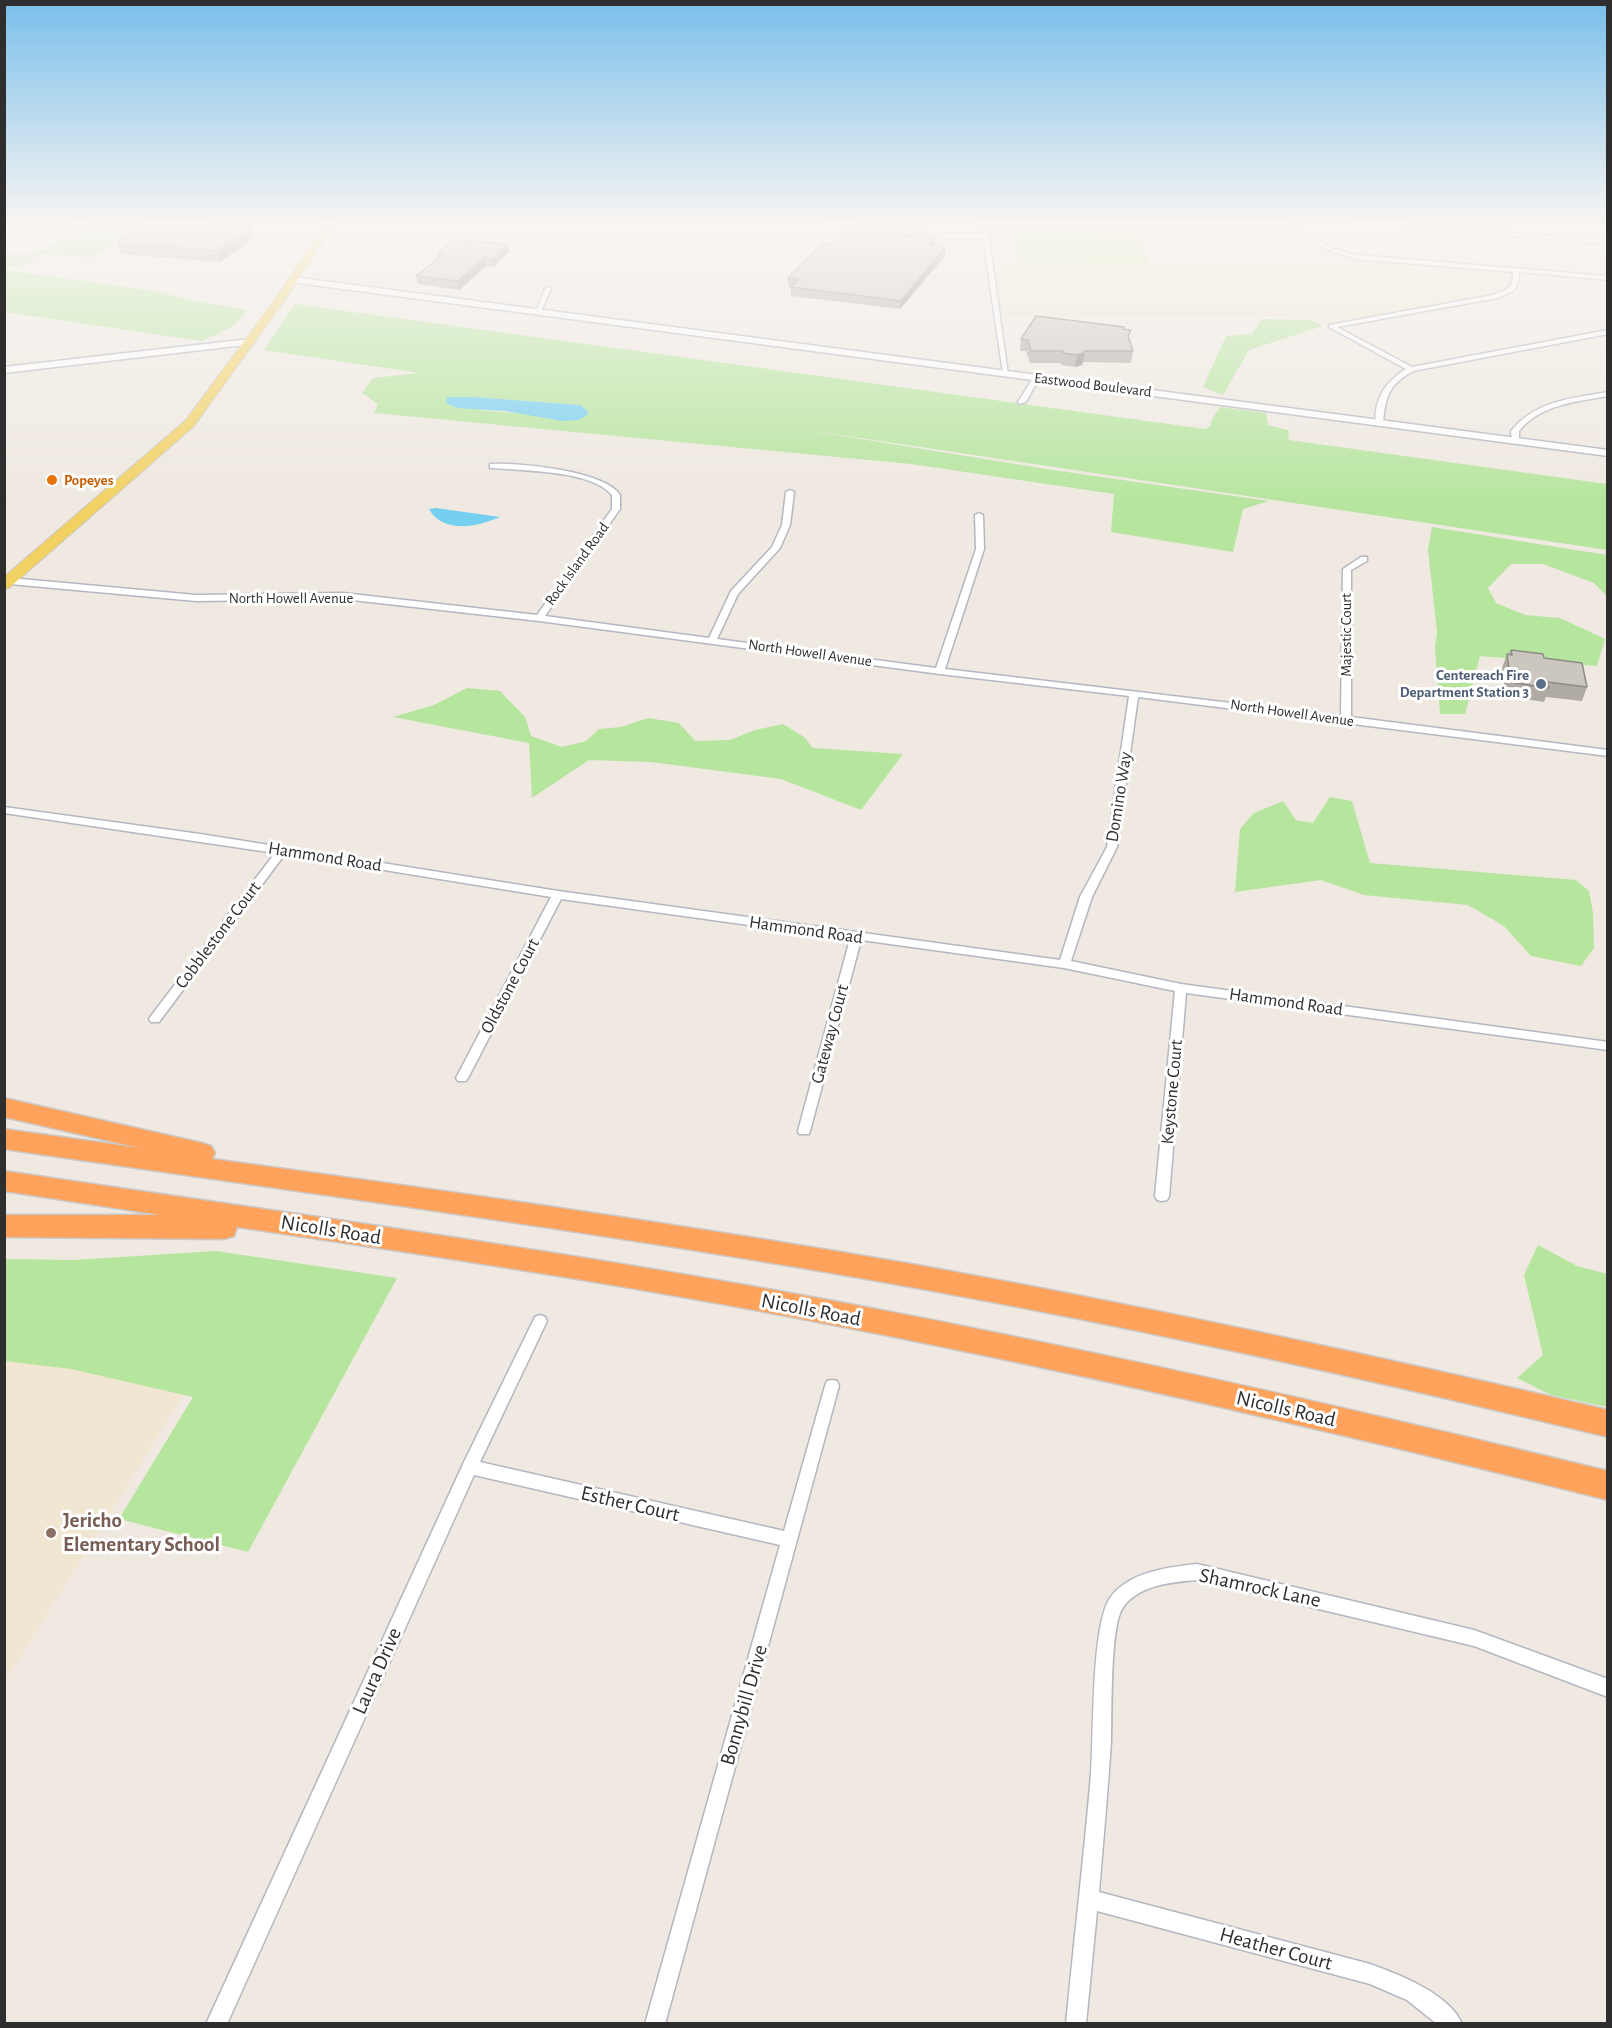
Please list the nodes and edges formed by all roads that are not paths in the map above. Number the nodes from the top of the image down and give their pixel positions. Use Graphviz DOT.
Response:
graph roads {
  1 [pos="266,318"];
  2 [pos="588,318"];
  3 [pos="998,318"];
  4 [pos="1378,318"];
  5 [pos="1608,332"];
  6 [pos="249,342"];
  7 [pos="1411,369"];
  8 [pos="4,370"];
  9 [pos="1006,373"];
  10 [pos="1036,378"];
  11 [pos="1608,393"];
  12 [pos="1022,402"];
  13 [pos="1379,422"];
  14 [pos="1516,440"];
  15 [pos="1608,453"];
  16 [pos="493,466"];
  17 [pos="790,492"];
  18 [pos="979,515"];
  19 [pos="1364,560"];
  20 [pos="7,583"];
  21 [pos="539,618"];
  22 [pos="712,640"];
  23 [pos="940,672"];
  24 [pos="1134,693"];
  25 [pos="1346,720"];
  26 [pos="1608,753"];
  27 [pos="7,813"];
  28 [pos="282,850"];
  29 [pos="558,895"];
  30 [pos="856,937"];
  31 [pos="1064,964"];
  32 [pos="1181,988"];
  33 [pos="155,1019"];
  34 [pos="1608,1046"];
  35 [pos="462,1078"];
  36 [pos="4,1107"];
  37 [pos="804,1131"];
  38 [pos="4,1139"];
  39 [pos="4,1181"];
  40 [pos="332,1186"];
  41 [pos="1162,1196"];
  42 [pos="4,1226"];
  43 [pos="389,1239"];
  44 [pos="540,1321"];
  45 [pos="832,1386"];
  46 [pos="1608,1424"];
  47 [pos="470,1467"];
  48 [pos="1608,1486"];
  49 [pos="789,1540"];
  50 [pos="1608,1688"];
  51 [pos="1089,1899"];
  52 [pos="216,2024"];
  53 [pos="655,2024"];
  54 [pos="1076,2024"];
  55 [pos="1452,2024"];
  1 -- 6 [label="main road"];
  2 -- 9 [label="street, Eastwood Boulevard"];
  3 -- 9 [label="street"];
  4 -- 7 [label="street"];
  5 -- 7 [label="street"];
  6 -- 8 [label="street"];
  6 -- 20 [label="main road"];
  7 -- 13 [label="street"];
  9 -- 10 [label="street, Eastwood Boulevard"];
  10 -- 12 [label="street"];
  10 -- 13 [label="street, Eastwood Boulevard"];
  11 -- 14 [label="street"];
  13 -- 14 [label="street, Eastwood Boulevard"];
  14 -- 15 [label="street, Eastwood Boulevard"];
  16 -- 21 [label="street, Rock Island Road"];
  17 -- 22 [label="street"];
  18 -- 23 [label="street"];
  19 -- 25 [label="street, Majestic Court"];
  20 -- 21 [label="street, North Howell Avenue"];
  21 -- 22 [label="street, North Howell Avenue"];
  22 -- 23 [label="street, North Howell Avenue"];
  23 -- 24 [label="street, North Howell Avenue"];
  24 -- 25 [label="street, North Howell Avenue"];
  24 -- 31 [label="street, Domino Way"];
  25 -- 26 [label="street, North Howell Avenue"];
  27 -- 28 [label="street, Hammond Road"];
  28 -- 29 [label="street, Hammond Road"];
  28 -- 33 [label="street, Cobblestone Court"];
  29 -- 30 [label="street, Hammond Road"];
  29 -- 35 [label="street, Oldstone Court"];
  30 -- 31 [label="street, Hammond Road"];
  30 -- 37 [label="street, Gateway Court"];
  31 -- 32 [label="street, Hammond Road"];
  32 -- 34 [label="street, Hammond Road"];
  32 -- 41 [label="street, Keystone Court"];
  36 -- 40 [label="highway"];
  38 -- 40 [label="highway"];
  39 -- 43 [label="highway, Nicolls Road"];
  40 -- 46 [label="highway"];
  42 -- 43 [label="highway"];
  43 -- 48 [label="highway, Nicolls Road"];
  44 -- 47 [label="street, Laura Drive"];
  45 -- 49 [label="street, Bonnybill Drive"];
  47 -- 49 [label="street, Esther Court"];
  47 -- 52 [label="street, Laura Drive"];
  49 -- 53 [label="street, Bonnybill Drive"];
  50 -- 51 [label="street, Shamrock Lane"];
  51 -- 54 [label="street, Shamrock Lane"];
  51 -- 55 [label="street, Heather Court"];
}
